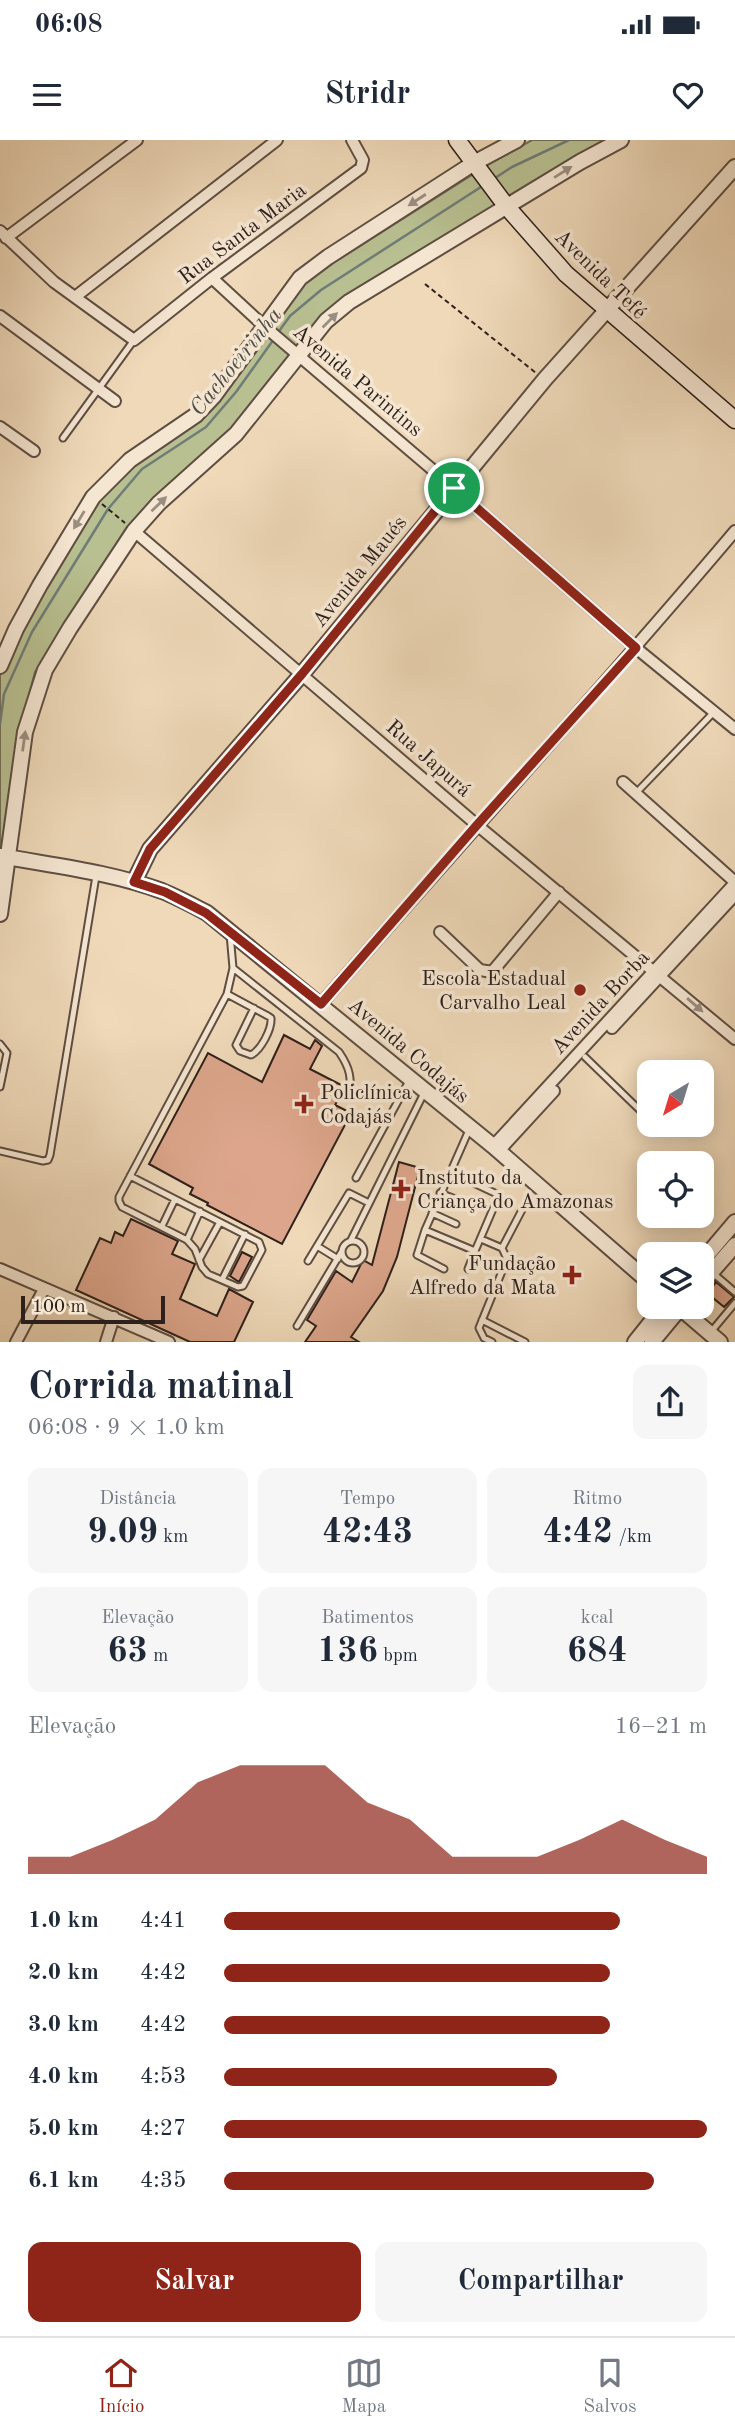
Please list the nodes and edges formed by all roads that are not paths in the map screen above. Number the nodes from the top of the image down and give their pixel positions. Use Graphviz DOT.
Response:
graph roads {
  1 [pos="137,140"];
  2 [pos="277,140"];
  3 [pos="352,140"];
  4 [pos="517,140"];
  5 [pos="621,140"];
  6 [pos="470,152"];
  7 [pos="735,167"];
  8 [pos="506,205"];
  9 [pos="3,235"];
  10 [pos="212,278"];
  11 [pos="75,297"];
  12 [pos="606,311"];
  13 [pos="0,316"];
  14 [pos="266,328"];
  15 [pos="134,340"];
  16 [pos="298,353"];
  17 [pos="97,388"];
  18 [pos="115,401"];
  19 [pos="735,420"];
  20 [pos="0,427"];
  21 [pos="63,438"];
  22 [pos="34,451"];
  23 [pos="454,488"];
  24 [pos="129,527"];
  25 [pos="735,531"];
  26 [pos="636,648"];
  27 [pos="0,665"];
  28 [pos="302,674"];
  29 [pos="714,712"];
  30 [pos="735,729"];
  31 [pos="623,782"];
  32 [pos="636,793"];
  33 [pos="477,825"];
  34 [pos="4,857"];
  35 [pos="97,873"];
  36 [pos="134,882"];
  37 [pos="735,883"];
  38 [pos="559,892"];
  39 [pos="735,895"];
  40 [pos="0,914"];
  41 [pos="229,931"];
  42 [pos="440,932"];
  43 [pos="233,968"];
  44 [pos="658,973"];
  45 [pos="227,994"];
  46 [pos="321,1004"];
  47 [pos="254,1009"];
  48 [pos="735,1039"];
  49 [pos="0,1044"];
  50 [pos="585,1057"];
  51 [pos="410,1078"];
  52 [pos="0,1087"];
  53 [pos="425,1090"];
  54 [pos="349,1097"];
  55 [pos="637,1107"];
  56 [pos="470,1127"];
  57 [pos="496,1149"];
  58 [pos="0,1151"];
  59 [pos="450,1172"];
  60 [pos="131,1176"];
  61 [pos="356,1178"];
  62 [pos="440,1193"];
  63 [pos="175,1199"];
  64 [pos="369,1203"];
  65 [pos="475,1207"];
  66 [pos="523,1208"];
  67 [pos="200,1211"];
  68 [pos="432,1213"];
  69 [pos="220,1222"];
  70 [pos="735,1223"];
  71 [pos="456,1224"];
  72 [pos="162,1226"];
  73 [pos="425,1230"];
  74 [pos="245,1234"];
  75 [pos="481,1239"];
  76 [pos="187,1240"];
  77 [pos="351,1240"];
  78 [pos="735,1245"];
  79 [pos="317,1246"];
  80 [pos="502,1248"];
  81 [pos="342,1251"];
  82 [pos="475,1251"];
  83 [pos="714,1255"];
  84 [pos="199,1259"];
  85 [pos="338,1259"];
  86 [pos="309,1261"];
  87 [pos="714,1261"];
  88 [pos="0,1269"];
  89 [pos="444,1269"];
  90 [pos="468,1269"];
  91 [pos="637,1272"];
  92 [pos="714,1272"];
  93 [pos="222,1280"];
  94 [pos="44,1289"];
  95 [pos="735,1292"];
  96 [pos="735,1303"];
  97 [pos="114,1317"];
  98 [pos="653,1319"];
  99 [pos="670,1319"];
  100 [pos="694,1319"];
  101 [pos="482,1321"];
  102 [pos="297,1326"];
  103 [pos="715,1338"];
  104 [pos="16,1342"];
  105 [pos="106,1342"];
  106 [pos="169,1342"];
  107 [pos="492,1342"];
  108 [pos="525,1342"];
  109 [pos="635,1342"];
  110 [pos="652,1342"];
  1 -- 9 [label="street"];
  2 -- 11 [label="street"];
  3 -- 10 [label="street, Rua Santa Maria"];
  4 -- 6 [label="street"];
  8 -- 5 [label="street, one-way"];
  6 -- 8 [label="main road, Avenida Tefé"];
  6 -- 14 [label="street, one-way"];
  7 -- 12 [label="street, Avenida Maués"];
  8 -- 12 [label="main road, Avenida Tefé"];
  16 -- 8 [label="street, one-way"];
  9 -- 11 [label="street"];
  10 -- 14 [label="street, Avenida Parintins"];
  10 -- 15 [label="street, Rua Santa Maria"];
  11 -- 15 [label="street"];
  12 -- 19 [label="main road, Avenida Tefé"];
  12 -- 23 [label="street, Avenida Maués"];
  13 -- 17 [label="street"];
  14 -- 16 [label="street, Avenida Parintins"];
  14 -- 27 [label="street, one-way"];
  15 -- 17 [label="lane"];
  16 -- 23 [label="street, Avenida Parintins"];
  24 -- 16 [label="street, one-way"];
  17 -- 18 [label="street"];
  17 -- 21 [label="lane"];
  20 -- 22 [label="street"];
  23 -- 26 [label="street, Avenida Parintins"];
  23 -- 28 [label="street, Avenida Maués"];
  24 -- 28 [label="street, Rua Japurá"];
  34 -- 24 [label="street, one-way"];
  25 -- 26 [label="street"];
  26 -- 29 [label="street, Avenida Parintins"];
  26 -- 33 [label="street"];
  28 -- 33 [label="street, Rua Japurá"];
  28 -- 36 [label="street, Avenida Maués"];
  29 -- 30 [label="street, Avenida Parintins"];
  29 -- 32 [label="lane"];
  31 -- 32 [label="street"];
  32 -- 37 [label="street"];
  33 -- 38 [label="street, Rua Japurá"];
  33 -- 46 [label="street"];
  34 -- 35 [label="street, Avenida Codajás"];
  34 -- 40 [label="street"];
  35 -- 36 [label="street, Avenida Codajás"];
  35 -- 58 [label="lane"];
  36 -- 41 [label="street, Avenida Codajás"];
  37 -- 44 [label="street, Avenida Borba"];
  38 -- 42 [label="street"];
  38 -- 44 [label="street, Rua Japurá"];
  39 -- 44 [label="street, Avenida Borba"];
  41 -- 43 [label="lane"];
  41 -- 46 [label="street, Avenida Codajás"];
  43 -- 45 [label="lane"];
  43 -- 54 [label="lane"];
  44 -- 48 [label="street, Rua Japurá, one-way"];
  44 -- 50 [label="street, Avenida Borba"];
  44 -- 57 [label="street, Avenida Borba"];
  45 -- 47 [label="lane"];
  45 -- 60 [label="lane"];
  46 -- 51 [label="street, Avenida Codajás"];
  47 -- 47 [label="lane"];
  49 -- 52 [label="lane"];
  50 -- 55 [label="lane"];
  50 -- 57 [label="street, Avenida Borba"];
  51 -- 53 [label="street, Avenida Codajás"];
  51 -- 61 [label="lane"];
  53 -- 56 [label="street, Avenida Codajás"];
  53 -- 64 [label="lane"];
  56 -- 57 [label="street, Avenida Codajás"];
  56 -- 59 [label="lane"];
  57 -- 91 [label="street, Avenida Codajás"];
  59 -- 62 [label="lane"];
  59 -- 75 [label="lane"];
  60 -- 63 [label="lane"];
  60 -- 72 [label="lane"];
  62 -- 65 [label="lane"];
  62 -- 68 [label="lane"];
  63 -- 67 [label="lane"];
  63 -- 72 [label="lane"];
  64 -- 77 [label="lane"];
  64 -- 79 [label="lane"];
  66 -- 80 [label="lane"];
  67 -- 69 [label="lane"];
  67 -- 76 [label="lane"];
  68 -- 71 [label="lane"];
  68 -- 73 [label="lane"];
  69 -- 74 [label="lane"];
  69 -- 84 [label="lane"];
  70 -- 83 [label="street"];
  72 -- 76 [label="lane"];
  73 -- 82 [label="lane"];
  73 -- 89 [label="lane"];
  74 -- 93 [label="lane"];
  74 -- 93 [label="lane"];
  75 -- 80 [label="lane"];
  75 -- 82 [label="lane"];
  76 -- 84 [label="lane"];
  77 -- 81 [label="lane"];
  77 -- 81 [label="lane"];
  78 -- 87 [label="street"];
  79 -- 85 [label="lane"];
  79 -- 86 [label="lane"];
  80 -- 101 [label="lane"];
  81 -- 85 [label="lane"];
  82 -- 90 [label="lane"];
  84 -- 93 [label="lane"];
  85 -- 102 [label="lane"];
  88 -- 94 [label="street"];
  92 -- 95 [label="lane"];
  94 -- 97 [label="street"];
  94 -- 104 [label="street"];
  96 -- 103 [label="lane"];
  97 -- 105 [label="street"];
  97 -- 106 [label="street"];
  98 -- 109 [label="street"];
  99 -- 110 [label="street"];
  100 -- 103 [label="street"];
  101 -- 107 [label="lane"];
  101 -- 108 [label="lane"];
}
